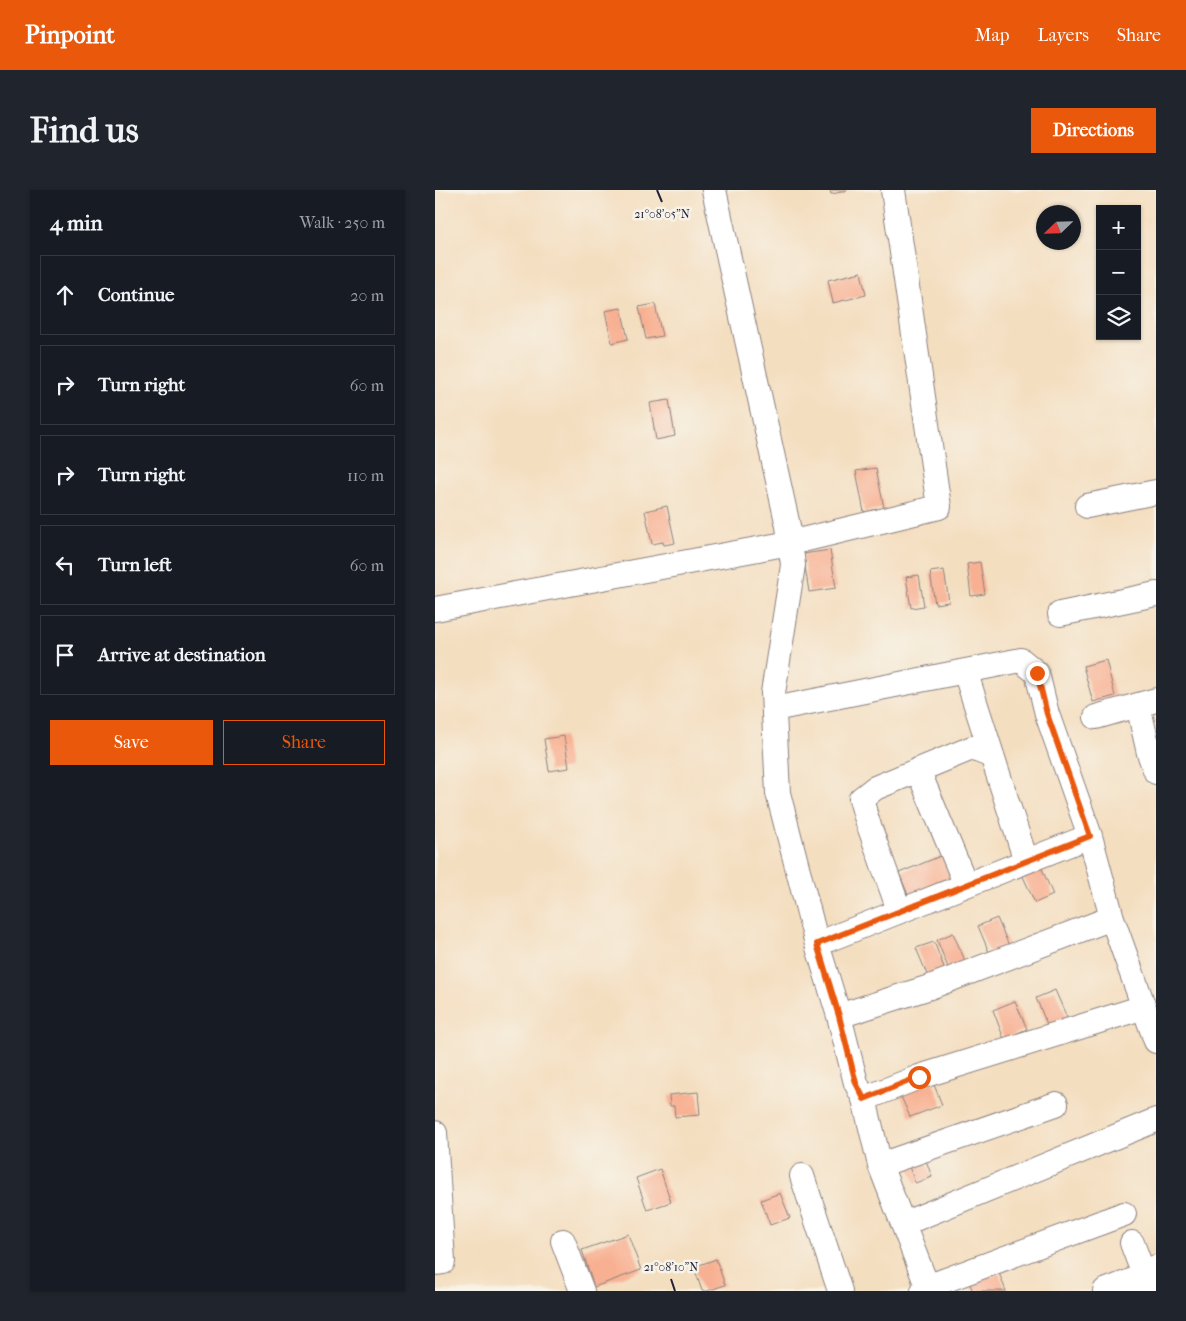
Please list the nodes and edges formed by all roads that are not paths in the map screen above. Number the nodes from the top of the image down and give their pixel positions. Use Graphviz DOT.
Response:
graph roads {
  1 [pos="714,190"];
  2 [pos="893,190"];
  3 [pos="1156,492"];
  4 [pos="1087,506"];
  5 [pos="790,543"];
  6 [pos="1156,594"];
  7 [pos="435,609"];
  8 [pos="1060,614"];
  9 [pos="965,671"];
  10 [pos="1147,702"];
  11 [pos="774,709"];
  12 [pos="1096,716"];
  13 [pos="992,756"];
  14 [pos="918,770"];
  15 [pos="1156,772"];
  16 [pos="1090,836"];
  17 [pos="1026,861"];
  18 [pos="966,885"];
  19 [pos="899,910"];
  20 [pos="1112,918"];
  21 [pos="817,944"];
  22 [pos="1144,1007"];
  23 [pos="839,1016"];
  24 [pos="1156,1041"];
  25 [pos="864,1099"];
  26 [pos="1055,1104"];
  27 [pos="1156,1120"];
  28 [pos="435,1133"];
  29 [pos="880,1165"];
  30 [pos="802,1176"];
  31 [pos="437,1192"];
  32 [pos="1124,1214"];
  33 [pos="903,1224"];
  34 [pos="563,1240"];
  35 [pos="1132,1243"];
  36 [pos="435,1263"];
  37 [pos="1149,1278"];
  38 [pos="926,1290"];
  39 [pos="582,1291"];
  40 [pos="840,1291"];
  41 [pos="1105,1291"];
  1 -- 5 [label="street"];
  2 -- 5 [label="street"];
  3 -- 4 [label="street"];
  5 -- 7 [label="street"];
  5 -- 11 [label="street"];
  6 -- 8 [label="street"];
  9 -- 11 [label="street"];
  9 -- 13 [label="street"];
  9 -- 16 [label="street"];
  10 -- 12 [label="street"];
  10 -- 15 [label="street"];
  11 -- 21 [label="street"];
  13 -- 14 [label="street"];
  13 -- 17 [label="street"];
  14 -- 18 [label="street"];
  14 -- 19 [label="street"];
  16 -- 17 [label="street"];
  16 -- 20 [label="street"];
  17 -- 18 [label="street"];
  18 -- 19 [label="street"];
  19 -- 21 [label="street"];
  20 -- 22 [label="street"];
  20 -- 23 [label="street"];
  21 -- 23 [label="street"];
  22 -- 24 [label="street"];
  22 -- 25 [label="street"];
  23 -- 25 [label="street"];
  25 -- 29 [label="street"];
  26 -- 29 [label="street"];
  27 -- 33 [label="street"];
  28 -- 31 [label="street"];
  29 -- 33 [label="street"];
  30 -- 40 [label="street"];
  31 -- 36 [label="street"];
  32 -- 38 [label="street"];
  33 -- 38 [label="street"];
  34 -- 39 [label="street"];
  35 -- 37 [label="street"];
  37 -- 41 [label="street"];
}
